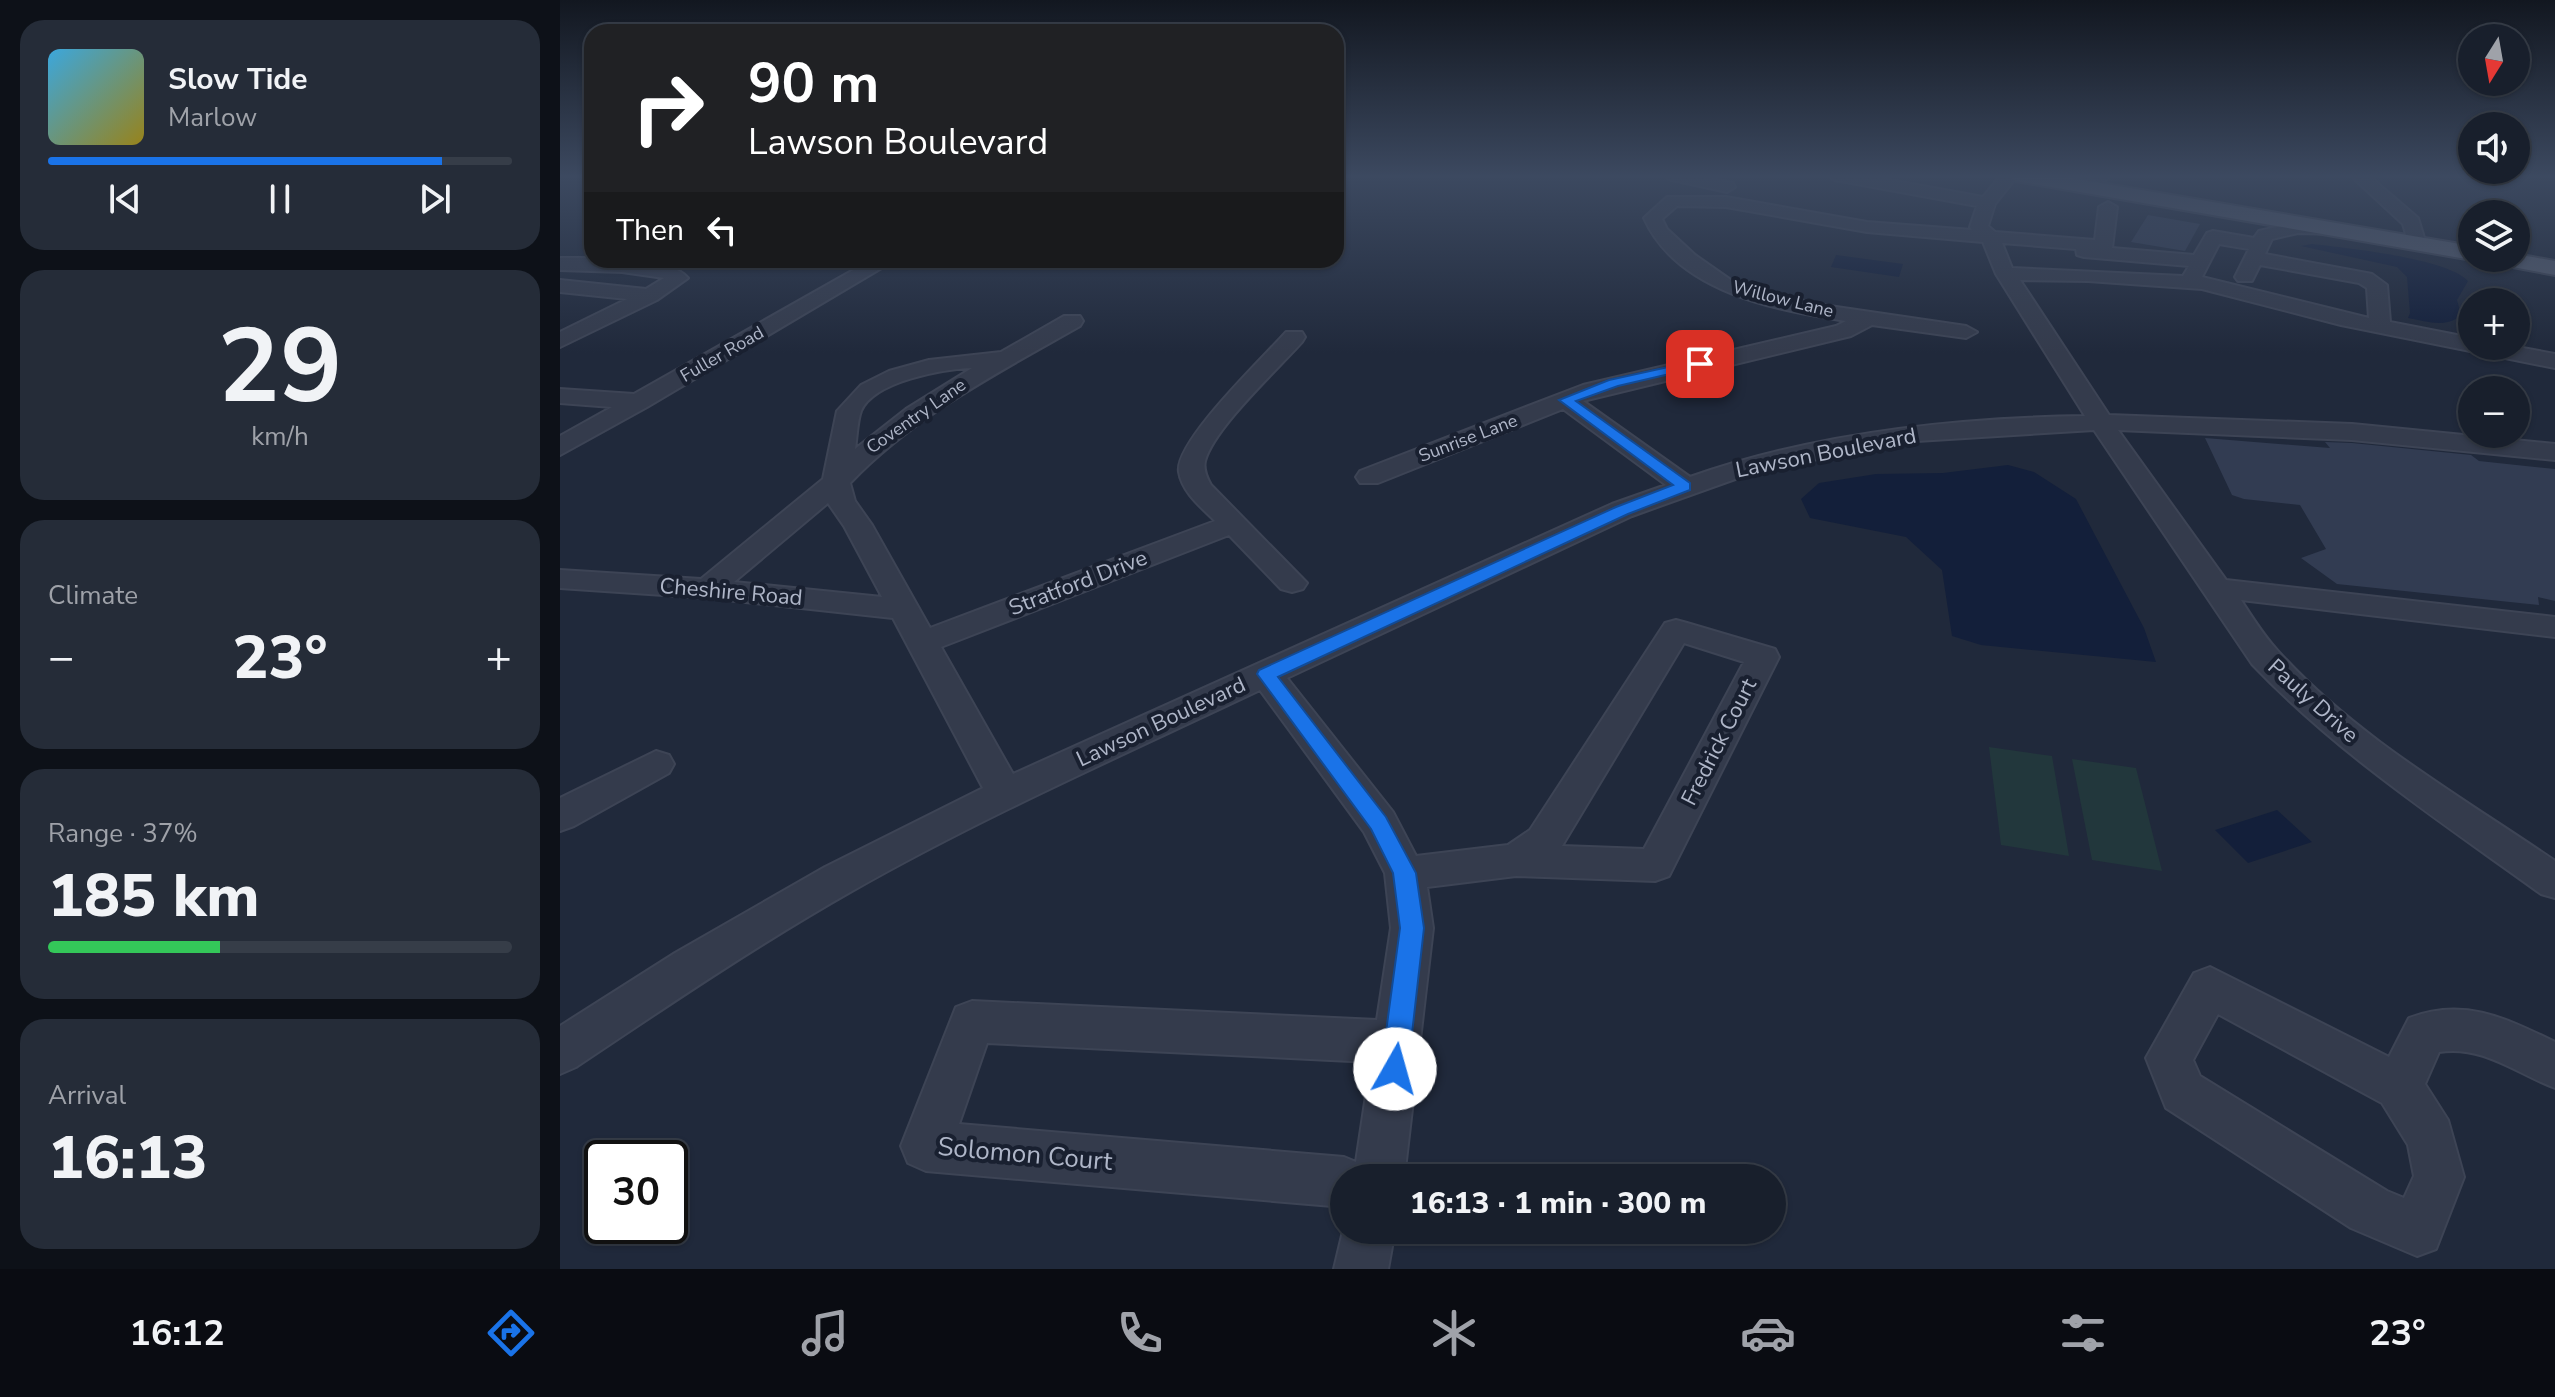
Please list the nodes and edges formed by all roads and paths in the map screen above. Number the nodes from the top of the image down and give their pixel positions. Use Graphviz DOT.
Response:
graph roads {
  1 [pos="1664,234"];
  2 [pos="1976,234"];
  3 [pos="1987,234"];
  4 [pos="2000,234"];
  5 [pos="2105,234"];
  6 [pos="2258,234"];
  7 [pos="2285,234"];
  8 [pos="2383,234"];
  9 [pos="2401,234"];
  10 [pos="2416,237"];
  11 [pos="1991,238"];
  12 [pos="2458,239"];
  13 [pos="2260,246"];
  14 [pos="2061,249"];
  15 [pos="2458,249"];
  16 [pos="2530,250"];
  17 [pos="2555,254"];
  18 [pos="2200,261"];
  19 [pos="560,264"];
  20 [pos="2530,264"];
  21 [pos="584,265"];
  22 [pos="625,268"];
  23 [pos="871,268"];
  24 [pos="2555,268"];
  25 [pos="2073,274"];
  26 [pos="2137,280"];
  27 [pos="2010,281"];
  28 [pos="2190,282"];
  29 [pos="560,286"];
  30 [pos="2239,290"];
  31 [pos="650,296"];
  32 [pos="1868,318"];
  33 [pos="1072,321"];
  34 [pos="2380,326"];
  35 [pos="1966,332"];
  36 [pos="1294,337"];
  37 [pos="560,340"];
  38 [pos="2458,342"];
  39 [pos="2530,356"];
  40 [pos="1003,359"];
  41 [pos="2555,361"];
  42 [pos="560,396"];
  43 [pos="1566,400"];
  44 [pos="639,402"];
  45 [pos="2102,423"];
  46 [pos="560,447"];
  47 [pos="2555,452"];
  48 [pos="1369,477"];
  49 [pos="836,482"];
  50 [pos="1685,486"];
  51 [pos="1234,523"];
  52 [pos="560,579"];
  53 [pos="1292,583"];
  54 [pos="2216,588"];
  55 [pos="708,589"];
  56 [pos="903,609"];
  57 [pos="2555,627"];
  58 [pos="922,643"];
  59 [pos="1266,674"];
  60 [pos="656,764"];
  61 [pos="1005,794"];
  62 [pos="560,816"];
  63 [pos="1516,860"];
  64 [pos="1405,873"];
  65 [pos="2555,882"];
  66 [pos="1398,1042"];
  67 [pos="560,1052"];
  68 [pos="2555,1066"];
  69 [pos="2399,1087"];
  70 [pos="1381,1164"];
  71 [pos="1330,1181"];
  72 [pos="1366,1244"];
  73 [pos="1361,1269"];
  1 -- 32 [label="street, Willow Lane"];
  2 -- 11 [label="street"];
  3 -- 11 [label="street"];
  4 -- 11 [label="street"];
  5 -- 14 [label="street"];
  6 -- 13 [label="street"];
  7 -- 13 [label="street"];
  8 -- 10 [label="main road"];
  9 -- 10 [label="main road"];
  10 -- 12 [label="main road"];
  10 -- 15 [label="main road"];
  11 -- 14 [label="street"];
  11 -- 27 [label="street"];
  13 -- 18 [label="street"];
  13 -- 30 [label="street"];
  13 -- 34 [label="street"];
  14 -- 18 [label="street"];
  14 -- 25 [label="street"];
  16 -- 17 [label="main road"];
  18 -- 28 [label="street"];
  19 -- 21 [label="street"];
  20 -- 24 [label="main road"];
  22 -- 31 [label="street"];
  23 -- 44 [label="street, Fuller Road"];
  25 -- 26 [label="street"];
  25 -- 27 [label="street"];
  26 -- 27 [label="street"];
  26 -- 28 [label="street"];
  27 -- 45 [label="street"];
  28 -- 30 [label="street"];
  29 -- 31 [label="street"];
  30 -- 34 [label="street"];
  31 -- 37 [label="street"];
  32 -- 35 [label="street, Willow Lane"];
  32 -- 43 [label="street, Sunrise Lane"];
  33 -- 40 [label="street, Coventry Lane"];
  34 -- 38 [label="street"];
  36 -- 51 [label="street"];
  39 -- 41 [label="street"];
  40 -- 49 [label="street, Coventry Lane"];
  40 -- 49 [label="street, Coventry Lane"];
  42 -- 44 [label="street"];
  43 -- 48 [label="street, Sunrise Lane"];
  43 -- 50 [label="street"];
  44 -- 46 [label="street, Fuller Road"];
  45 -- 47 [label="street, Lawson Boulevard"];
  45 -- 50 [label="street, Lawson Boulevard"];
  45 -- 54 [label="street, Pauly Drive"];
  49 -- 55 [label="street, Coventry Lane"];
  49 -- 56 [label="street"];
  50 -- 59 [label="street, Lawson Boulevard"];
  51 -- 53 [label="street"];
  51 -- 58 [label="street, Stratford Drive"];
  52 -- 55 [label="street, Cheshire Road"];
  54 -- 57 [label="street"];
  54 -- 65 [label="street, Pauly Drive"];
  55 -- 56 [label="street, Cheshire Road"];
  56 -- 58 [label="street"];
  58 -- 61 [label="street"];
  59 -- 61 [label="street, Lawson Boulevard"];
  59 -- 64 [label="street"];
  60 -- 62 [label="street"];
  61 -- 67 [label="street, Lawson Boulevard"];
  63 -- 63 [label="street, Fredrick Court"];
  63 -- 64 [label="street, Fredrick Court"];
  64 -- 66 [label="street"];
  66 -- 70 [label="street"];
  66 -- 71 [label="street, Solomon Court"];
  68 -- 69 [label="street"];
  69 -- 69 [label="street"];
  72 -- 73 [label="street"];
}
